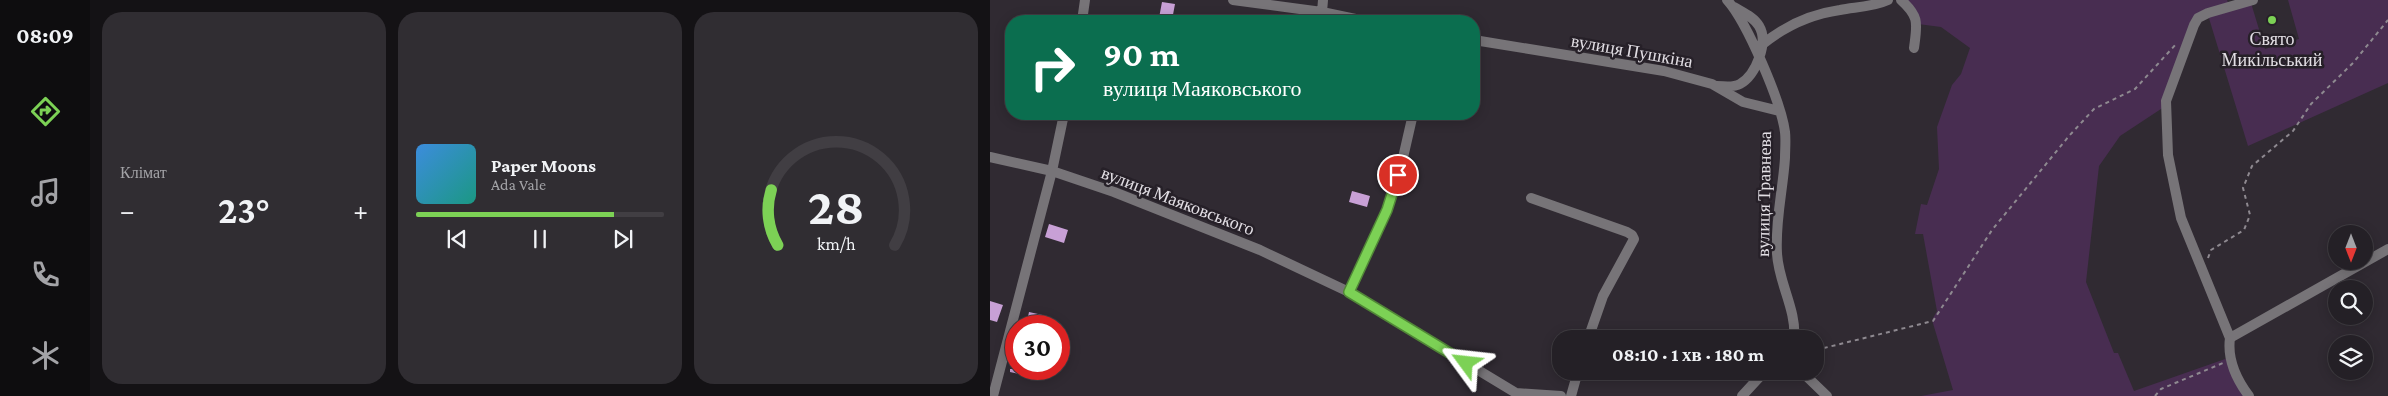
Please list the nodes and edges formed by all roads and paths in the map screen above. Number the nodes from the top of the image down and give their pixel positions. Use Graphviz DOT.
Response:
graph roads {
  1 [pos="1085,0"];
  2 [pos="1233,0"];
  3 [pos="1323,0"];
  4 [pos="1888,0"];
  5 [pos="1901,0"];
  6 [pos="2253,0"];
  7 [pos="1729,3"];
  8 [pos="1322,12"];
  9 [pos="1083,15"];
  10 [pos="1336,15"];
  11 [pos="2388,20"];
  12 [pos="2182,37"];
  13 [pos="1480,41"];
  14 [pos="1763,44"];
  15 [pos="1914,48"];
  16 [pos="1759,56"];
  17 [pos="1716,86"];
  18 [pos="1779,111"];
  19 [pos="1063,120"];
  20 [pos="1411,120"];
  21 [pos="990,157"];
  22 [pos="1052,171"];
  23 [pos="1531,198"];
  24 [pos="2388,249"];
  25 [pos="2208,258"];
  26 [pos="1349,292"];
  27 [pos="1591,330"];
  28 [pos="1794,330"];
  29 [pos="2230,338"];
  30 [pos="1824,348"];
  31 [pos="2232,359"];
  32 [pos="1575,380"];
  33 [pos="1757,380"];
  34 [pos="1811,380"];
  35 [pos="1516,394"];
  36 [pos="993,396"];
  37 [pos="1561,396"];
  38 [pos="1571,396"];
  39 [pos="1742,396"];
  40 [pos="1827,396"];
  41 [pos="2156,396"];
  42 [pos="2249,396"];
  1 -- 9 [label="street"];
  2 -- 8 [label="street"];
  3 -- 8 [label="street"];
  4 -- 14 [label="street"];
  5 -- 15 [label="street"];
  6 -- 29 [label="street"];
  7 -- 14 [label="street"];
  7 -- 16 [label="street, вулиця Травнева"];
  8 -- 10 [label="street"];
  11 -- 25 [label="path"];
  12 -- 30 [label="path"];
  13 -- 17 [label="street, вулиця Пушкіна"];
  14 -- 16 [label="street"];
  16 -- 17 [label="street"];
  16 -- 18 [label="street, вулиця Травнева"];
  17 -- 18 [label="street, вулиця Пушкіна"];
  18 -- 28 [label="street, вулиця Травнева"];
  19 -- 22 [label="street"];
  20 -- 26 [label="street"];
  21 -- 22 [label="street, вулиця Маяковського"];
  22 -- 26 [label="street, вулиця Маяковського"];
  22 -- 36 [label="street"];
  23 -- 27 [label="street"];
  24 -- 29 [label="street"];
  26 -- 35 [label="street, вулиця Маяковського"];
  29 -- 31 [label="street"];
  31 -- 41 [label="path"];
  31 -- 42 [label="street"];
  32 -- 38 [label="street"];
  33 -- 39 [label="street"];
  34 -- 40 [label="street"];
  35 -- 37 [label="street, вулиця Маяковського"];
}
